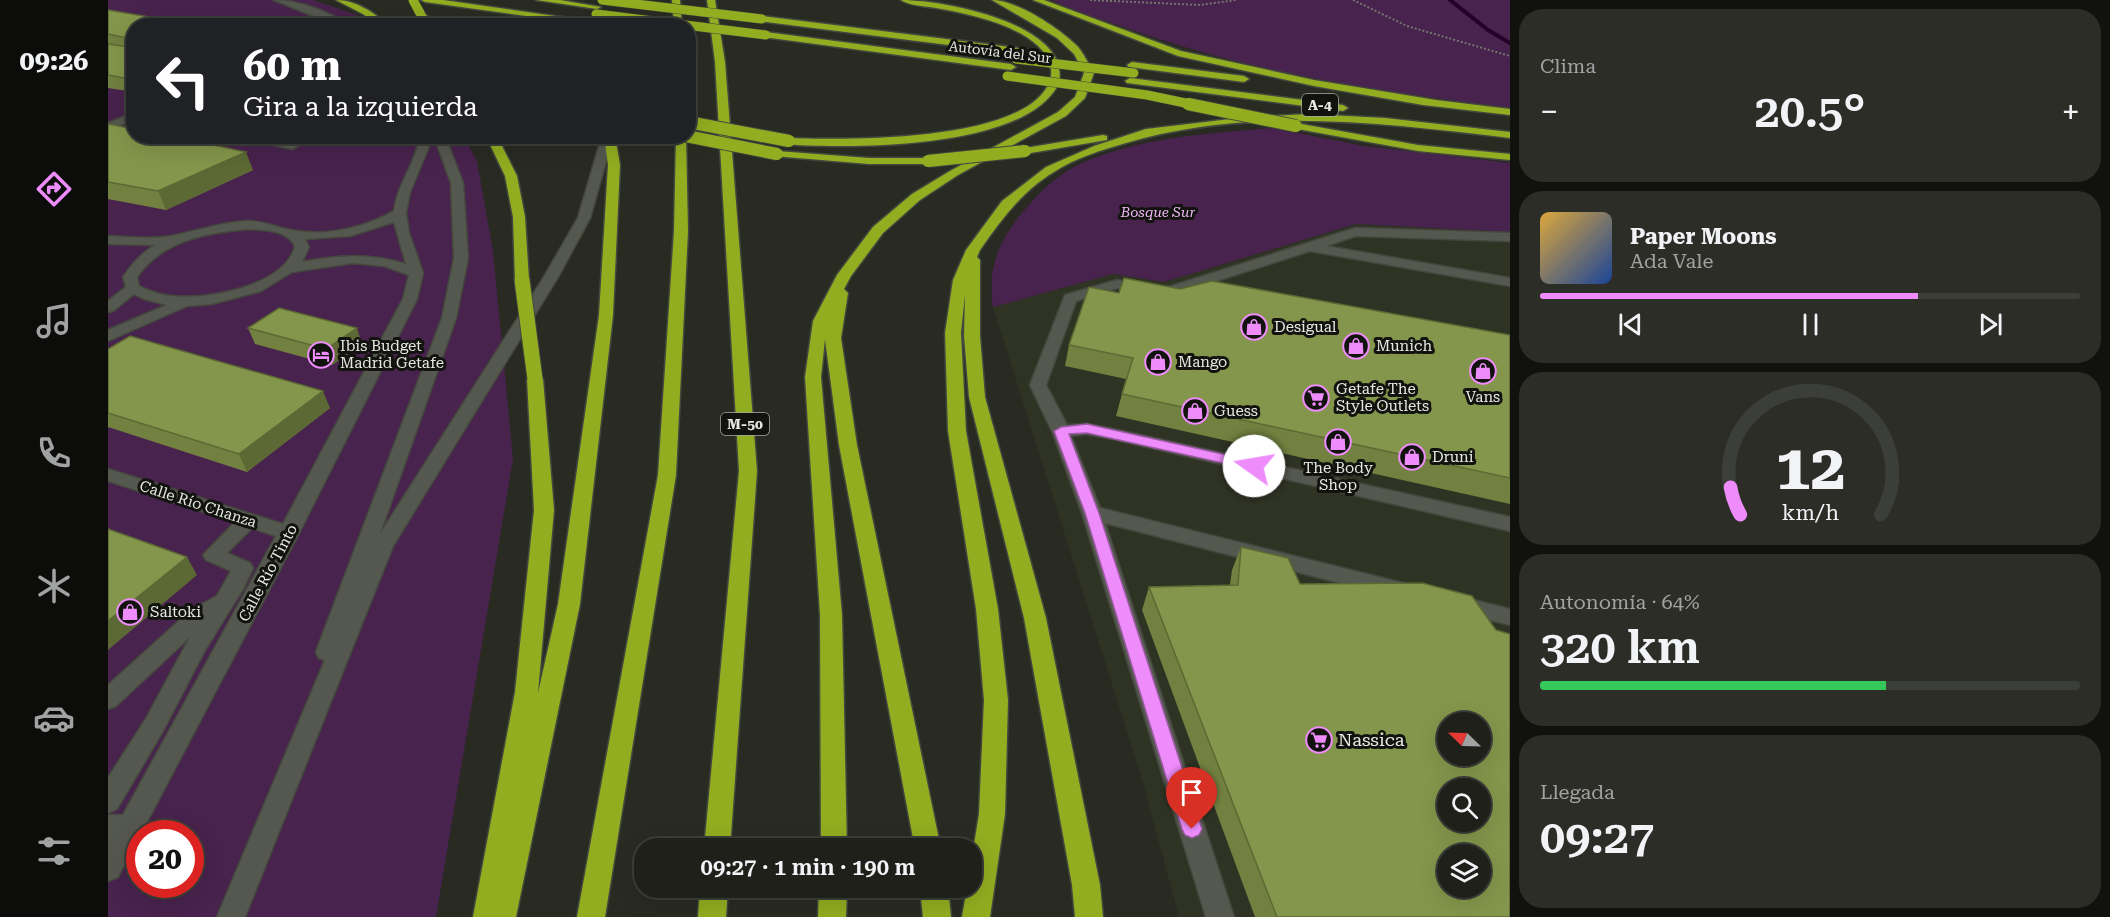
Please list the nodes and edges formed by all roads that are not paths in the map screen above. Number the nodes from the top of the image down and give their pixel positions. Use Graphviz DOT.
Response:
graph roads {
  1 [pos="278,0"];
  2 [pos="340,0"];
  3 [pos="407,0"];
  4 [pos="413,0"];
  5 [pos="425,0"];
  6 [pos="487,0"];
  7 [pos="540,0"];
  8 [pos="626,0"];
  9 [pos="676,0"];
  10 [pos="711,0"];
  11 [pos="905,0"];
  12 [pos="986,0"];
  13 [pos="996,0"];
  14 [pos="1037,0"];
  15 [pos="598,7"];
  16 [pos="328,18"];
  17 [pos="374,18"];
  18 [pos="424,18"];
  19 [pos="486,18"];
  20 [pos="566,18"];
  21 [pos="623,18"];
  22 [pos="671,18"];
  23 [pos="671,18"];
  24 [pos="677,18"];
  25 [pos="696,22"];
  26 [pos="696,22"];
  27 [pos="1039,23"];
  28 [pos="764,32"];
  29 [pos="696,34"];
  30 [pos="1013,63"];
  31 [pos="1132,73"];
  32 [pos="1434,103"];
  33 [pos="1510,112"];
  34 [pos="114,114"];
  35 [pos="126,116"];
  36 [pos="126,120"];
  37 [pos="1510,120"];
  38 [pos="696,124"];
  39 [pos="108,127"];
  40 [pos="1510,129"];
  41 [pos="1156,131"];
  42 [pos="1510,135"];
  43 [pos="696,138"];
  44 [pos="281,144"];
  45 [pos="425,144"];
  46 [pos="442,144"];
  47 [pos="495,144"];
  48 [pos="607,144"];
  49 [pos="610,144"];
  50 [pos="681,144"];
  51 [pos="292,146"];
  52 [pos="1510,157"];
  53 [pos="400,213"];
  54 [pos="295,235"];
  55 [pos="1510,237"];
  56 [pos="183,238"];
  57 [pos="108,242"];
  58 [pos="1309,247"];
  59 [pos="973,250"];
  60 [pos="137,265"];
  61 [pos="288,269"];
  62 [pos="416,273"];
  63 [pos="844,275"];
  64 [pos="1510,282"];
  65 [pos="133,288"];
  66 [pos="1164,293"];
  67 [pos="1210,293"];
  68 [pos="189,302"];
  69 [pos="108,308"];
  70 [pos="108,336"];
  71 [pos="1061,431"];
  72 [pos="108,475"];
  73 [pos="1092,513"];
  74 [pos="249,520"];
  75 [pos="1510,524"];
  76 [pos="289,533"];
  77 [pos="1413,593"];
  78 [pos="225,601"];
  79 [pos="1446,601"];
  80 [pos="1510,617"];
  81 [pos="196,646"];
  82 [pos="227,647"];
  83 [pos="108,699"];
  84 [pos="108,801"];
  85 [pos="119,827"];
  86 [pos="718,838"];
  87 [pos="834,838"];
  88 [pos="925,838"];
  89 [pos="253,860"];
  90 [pos="108,868"];
  91 [pos="713,898"];
  92 [pos="833,898"];
  93 [pos="935,898"];
  94 [pos="231,917"];
  95 [pos="487,917"];
  96 [pos="502,917"];
  97 [pos="591,917"];
  98 [pos="712,917"];
  99 [pos="832,917"];
  100 [pos="938,917"];
  101 [pos="976,917"];
  102 [pos="1089,917"];
  103 [pos="1220,917"];
  1 -- 16 [label="street"];
  2 -- 17 [label="highway"];
  3 -- 19 [label="highway"];
  4 -- 18 [label="highway, bridge"];
  5 -- 20 [label="highway"];
  6 -- 15 [label="highway, Autovía del Sur / A-4"];
  7 -- 15 [label="highway, Autovía del Sur / A-4"];
  8 -- 21 [label="highway"];
  9 -- 24 [label="highway"];
  10 -- 86 [label="highway, M-50"];
  11 -- 38 [label="highway, bridge"];
  12 -- 27 [label="highway"];
  13 -- 27 [label="highway"];
  14 -- 32 [label="highway"];
  15 -- 22 [label="highway, Autovía del Sur / A-4, bridge"];
  15 -- 23 [label="highway, bridge"];
  25 -- 28 [label="highway, Autovía del Sur / A-4, bridge"];
  26 -- 28 [label="highway, bridge"];
  27 -- 63 [label="highway"];
  28 -- 29 [label="highway"];
  28 -- 30 [label="highway"];
  28 -- 30 [label="highway, Autovía del Sur / A-4"];
  30 -- 31 [label="highway, Autovía del Sur / A-4"];
  30 -- 31 [label="highway"];
  30 -- 52 [label="highway, bridge"];
  31 -- 32 [label="highway"];
  31 -- 37 [label="highway, Autovía del Sur / A-4"];
  31 -- 40 [label="highway, Autovía del Sur / A-4"];
  32 -- 33 [label="highway"];
  34 -- 35 [label="street"];
  36 -- 39 [label="street"];
  41 -- 42 [label="highway"];
  41 -- 43 [label="highway, bridge"];
  41 -- 59 [label="highway"];
  44 -- 51 [label="street"];
  45 -- 53 [label="street"];
  46 -- 89 [label="street"];
  47 -- 95 [label="highway, bridge"];
  48 -- 89 [label="street"];
  49 -- 96 [label="highway"];
  50 -- 97 [label="highway"];
  53 -- 54 [label="street"];
  53 -- 62 [label="street"];
  54 -- 56 [label="street"];
  54 -- 61 [label="street"];
  55 -- 58 [label="street"];
  56 -- 57 [label="street"];
  56 -- 60 [label="street"];
  57 -- 60 [label="street"];
  58 -- 64 [label="street"];
  58 -- 66 [label="street"];
  59 -- 101 [label="highway"];
  59 -- 102 [label="highway"];
  60 -- 65 [label="street"];
  61 -- 62 [label="street"];
  61 -- 68 [label="street"];
  62 -- 76 [label="street, Calle Río Tinto"];
  63 -- 87 [label="highway"];
  63 -- 88 [label="highway"];
  65 -- 68 [label="street"];
  65 -- 69 [label="street"];
  66 -- 67 [label="street"];
  66 -- 71 [label="street"];
  68 -- 70 [label="street"];
  71 -- 73 [label="street"];
  71 -- 75 [label="street"];
  72 -- 74 [label="street, Calle Río Chanza"];
  73 -- 77 [label="street"];
  73 -- 103 [label="street"];
  74 -- 76 [label="street, Calle Río Chanza"];
  74 -- 78 [label="street"];
  76 -- 82 [label="street, Calle Río Tinto"];
  78 -- 81 [label="street"];
  78 -- 83 [label="street"];
  79 -- 80 [label="street"];
  81 -- 82 [label="street"];
  81 -- 84 [label="street"];
  82 -- 85 [label="street, Calle Río Tinto"];
  85 -- 90 [label="street, Calle Río Tinto"];
  89 -- 94 [label="street"];
  91 -- 98 [label="highway"];
  92 -- 99 [label="highway"];
  93 -- 100 [label="highway"];
}
